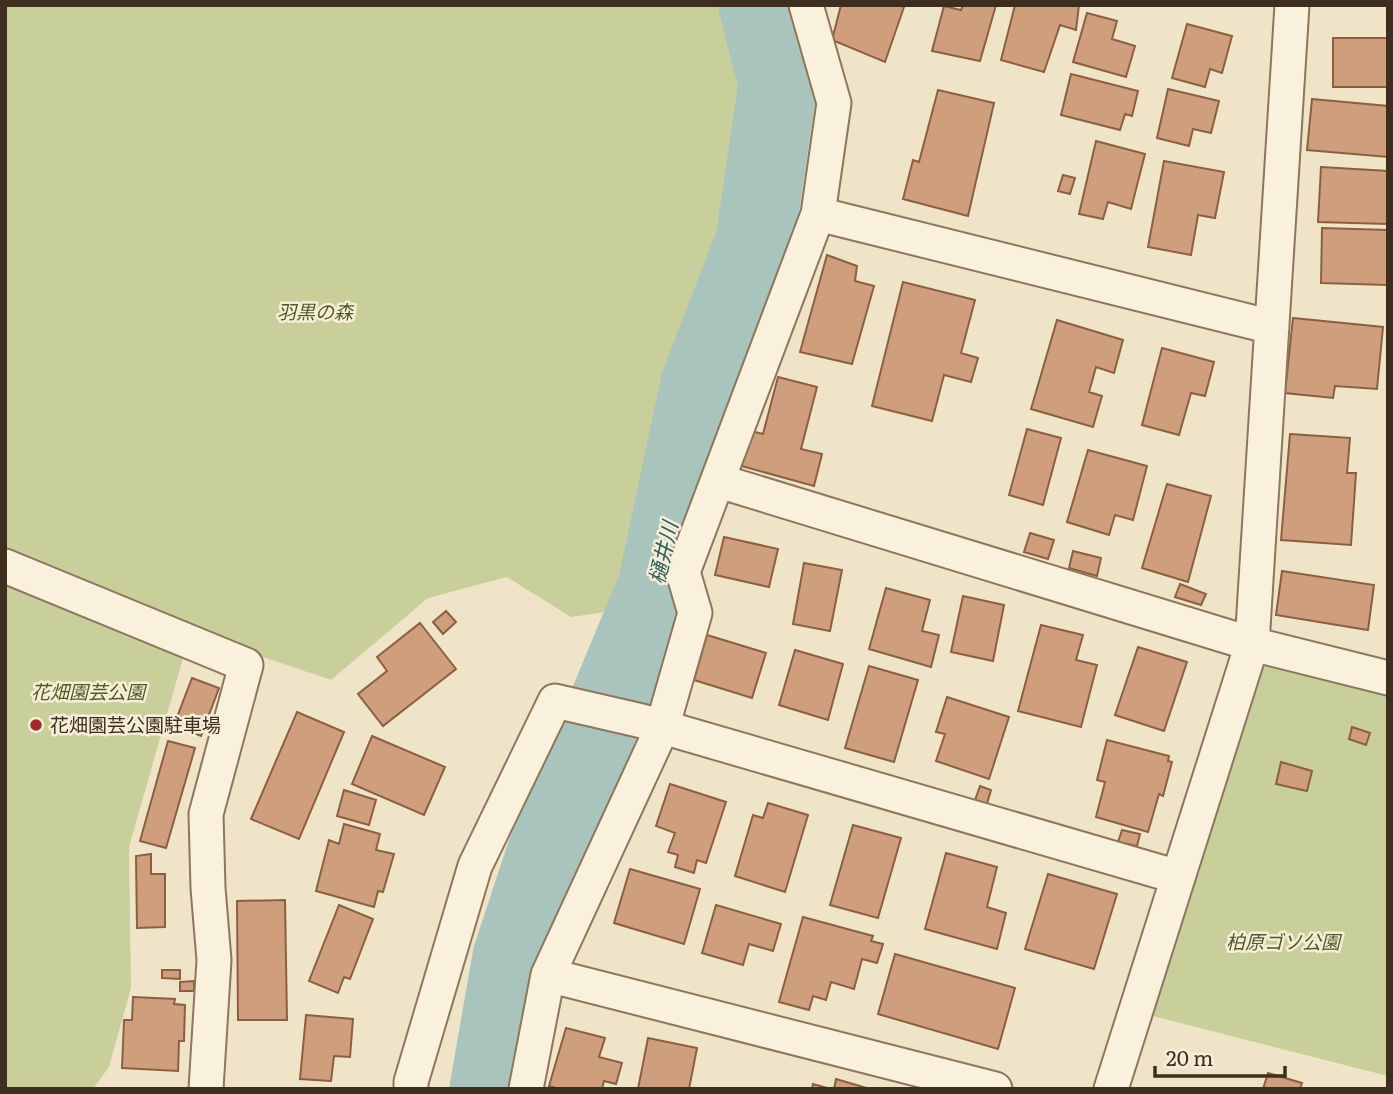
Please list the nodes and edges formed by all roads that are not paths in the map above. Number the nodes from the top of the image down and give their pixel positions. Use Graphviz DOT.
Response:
graph roads {
  1 [pos="807,5"];
  2 [pos="1288,6"];
  3 [pos="818,214"];
  4 [pos="1272,327"];
  5 [pos="719,481"];
  6 [pos="5,566"];
  7 [pos="1252,644"];
  8 [pos="1388,678"];
  9 [pos="652,724"];
  10 [pos="1178,877"];
  11 [pos="548,975"];
  12 [pos="206,1089"];
  13 [pos="411,1089"];
  14 [pos="526,1089"];
  15 [pos="995,1089"];
  16 [pos="1111,1089"];
  1 -- 3 [label="street"];
  2 -- 4 [label="street"];
  3 -- 4 [label="street"];
  3 -- 5 [label="street"];
  4 -- 7 [label="street"];
  5 -- 7 [label="street"];
  5 -- 9 [label="street"];
  6 -- 12 [label="street"];
  7 -- 8 [label="street"];
  7 -- 10 [label="street"];
  9 -- 10 [label="street"];
  9 -- 11 [label="street"];
  9 -- 13 [label="street"];
  10 -- 16 [label="street"];
  11 -- 14 [label="street"];
  11 -- 15 [label="street"];
}
